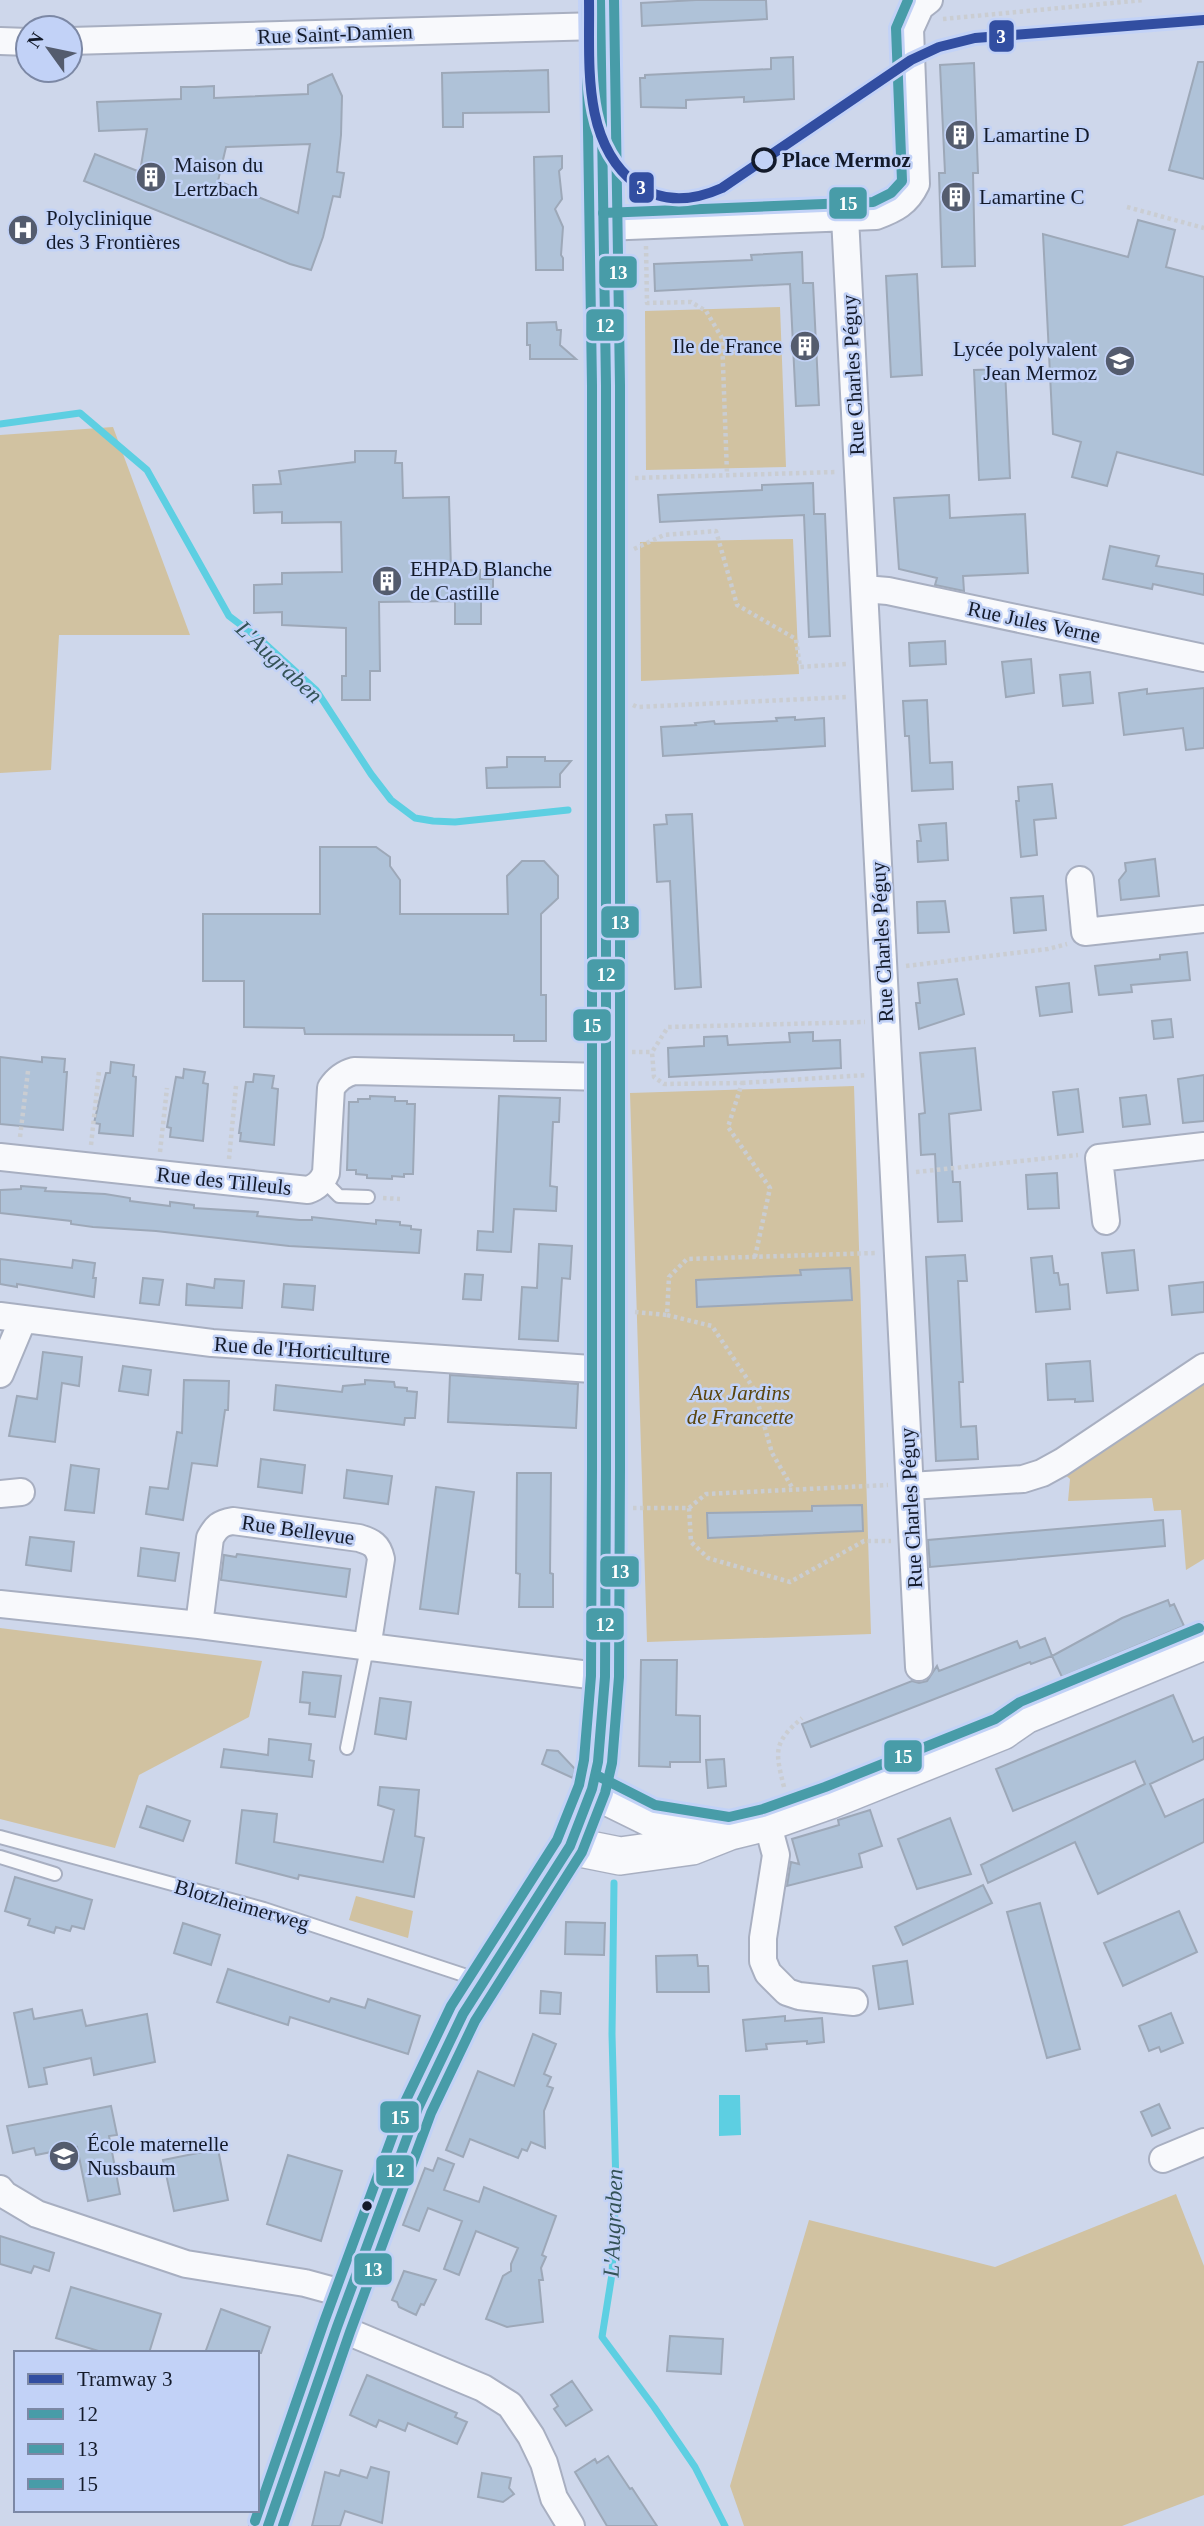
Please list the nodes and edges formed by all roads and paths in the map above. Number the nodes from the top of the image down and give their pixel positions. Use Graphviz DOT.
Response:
graph roads {
  1 [pos="1144,0"];
  2 [pos="924,4"];
  3 [pos="600,13"];
  4 [pos="84,40"];
  5 [pos="1127,207"];
  6 [pos="845,217"];
  7 [pos="645,226"];
  8 [pos="604,227"];
  9 [pos="1204,228"];
  10 [pos="858,471"];
  11 [pos="727,474"];
  12 [pos="607,479"];
  13 [pos="606,556"];
  14 [pos="864,589"];
  15 [pos="1204,658"];
  16 [pos="867,663"];
  17 [pos="869,696"];
  18 [pos="607,702"];
  19 [pos="1080,880"];
  20 [pos="1204,919"];
  21 [pos="1085,932"];
  22 [pos="883,969"];
  23 [pos="886,1021"];
  24 [pos="652,1052"];
  25 [pos="616,1065"];
  26 [pos="28,1071"];
  27 [pos="99,1071"];
  28 [pos="889,1073"];
  29 [pos="742,1083"];
  30 [pos="236,1086"];
  31 [pos="167,1088"];
  32 [pos="1204,1146"];
  33 [pos="9,1158"];
  34 [pos="1100,1158"];
  35 [pos="89,1167"];
  36 [pos="158,1174"];
  37 [pos="894,1174"];
  38 [pos="323,1180"];
  39 [pos="226,1181"];
  40 [pos="368,1197"];
  41 [pos="1106,1222"];
  42 [pos="898,1252"];
  43 [pos="755,1256"];
  44 [pos="606,1310"];
  45 [pos="667,1315"];
  46 [pos="11,1317"];
  47 [pos="1204,1367"];
  48 [pos="606,1370"];
  49 [pos="0,1374"];
  50 [pos="910,1486"];
  51 [pos="793,1489"];
  52 [pos="606,1508"];
  53 [pos="689,1508"];
  54 [pos="913,1542"];
  55 [pos="2,1597"];
  56 [pos="199,1625"];
  57 [pos="1204,1641"];
  58 [pos="367,1648"];
  59 [pos="919,1667"];
  60 [pos="606,1677"];
  61 [pos="802,1718"];
  62 [pos="347,1748"];
  63 [pos="592,1789"];
  64 [pos="785,1789"];
  65 [pos="767,1822"];
  66 [pos="730,1831"];
  67 [pos="0,1838"];
  68 [pos="570,1846"];
  69 [pos="0,1857"];
  70 [pos="55,1874"];
  71 [pos="482,1982"];
  72 [pos="854,2002"];
  73 [pos="1204,2142"];
  74 [pos="1163,2159"];
  75 [pos="0,2189"];
  76 [pos="343,2311"];
  77 [pos="554,2498"];
  78 [pos="268,2526"];
  79 [pos="552,2526"];
  80 [pos="571,2526"];
  1 -- 2 [label="path"];
  2 -- 6 [label="street"];
  3 -- 4 [label="street, Rue Saint-Damien"];
  3 -- 8 [label="main road"];
  5 -- 9 [label="path"];
  6 -- 7 [label="street"];
  6 -- 10 [label="street, Rue Charles Péguy"];
  7 -- 8 [label="street"];
  7 -- 11 [label="path"];
  8 -- 12 [label="main road"];
  10 -- 11 [label="path"];
  10 -- 14 [label="street, Rue Charles Péguy"];
  11 -- 12 [label="path"];
  12 -- 13 [label="main road"];
  13 -- 16 [label="path"];
  13 -- 18 [label="main road"];
  14 -- 15 [label="street, Rue Jules Verne"];
  14 -- 16 [label="street, Rue Charles Péguy"];
  16 -- 17 [label="street, Rue Charles Péguy"];
  17 -- 18 [label="path"];
  17 -- 22 [label="street, Rue Charles Péguy"];
  18 -- 25 [label="main road"];
  19 -- 21 [label="street"];
  20 -- 21 [label="street"];
  21 -- 22 [label="path"];
  22 -- 23 [label="street, Rue Charles Péguy"];
  23 -- 24 [label="path"];
  23 -- 28 [label="street, Rue Charles Péguy"];
  24 -- 25 [label="path"];
  24 -- 29 [label="path"];
  25 -- 38 [label="street, Rue des Tilleuls"];
  25 -- 44 [label="main road"];
  26 -- 33 [label="path"];
  27 -- 35 [label="path"];
  28 -- 29 [label="path"];
  28 -- 37 [label="street, Rue Charles Péguy"];
  29 -- 43 [label="path"];
  30 -- 39 [label="path"];
  31 -- 36 [label="path"];
  32 -- 34 [label="street"];
  33 -- 35 [label="street, Rue des Tilleuls"];
  34 -- 37 [label="path"];
  34 -- 41 [label="street"];
  35 -- 36 [label="street, Rue des Tilleuls"];
  36 -- 39 [label="street, Rue des Tilleuls"];
  37 -- 42 [label="street, Rue Charles Péguy"];
  38 -- 39 [label="street, Rue des Tilleuls"];
  38 -- 40 [label="lane"];
  42 -- 43 [label="path"];
  42 -- 50 [label="street, Rue Charles Péguy"];
  43 -- 45 [label="path"];
  44 -- 45 [label="path"];
  44 -- 48 [label="main road"];
  45 -- 51 [label="path"];
  46 -- 48 [label="street, Rue de l'Horticulture"];
  46 -- 49 [label="street"];
  47 -- 50 [label="street"];
  48 -- 52 [label="main road"];
  50 -- 51 [label="path"];
  50 -- 54 [label="street, Rue Charles Péguy"];
  51 -- 53 [label="path"];
  52 -- 53 [label="path"];
  52 -- 60 [label="main road"];
  53 -- 54 [label="path"];
  54 -- 59 [label="street, Rue Charles Péguy"];
  55 -- 56 [label="street"];
  56 -- 58 [label="street"];
  56 -- 58 [label="street, Rue Bellevue"];
  57 -- 65 [label="main road"];
  58 -- 60 [label="street"];
  58 -- 62 [label="lane"];
  60 -- 63 [label="main road"];
  61 -- 64 [label="path"];
  63 -- 66 [label="main road"];
  63 -- 68 [label="main road"];
  65 -- 66 [label="main road"];
  65 -- 72 [label="street"];
  66 -- 68 [label="main road"];
  67 -- 71 [label="lane, Blotzheimerweg"];
  68 -- 71 [label="main road"];
  69 -- 70 [label="lane"];
  71 -- 76 [label="main road"];
  73 -- 74 [label="street"];
  75 -- 76 [label="street"];
  76 -- 77 [label="street"];
  76 -- 78 [label="main road"];
  77 -- 79 [label="street"];
  77 -- 80 [label="street"];
}
